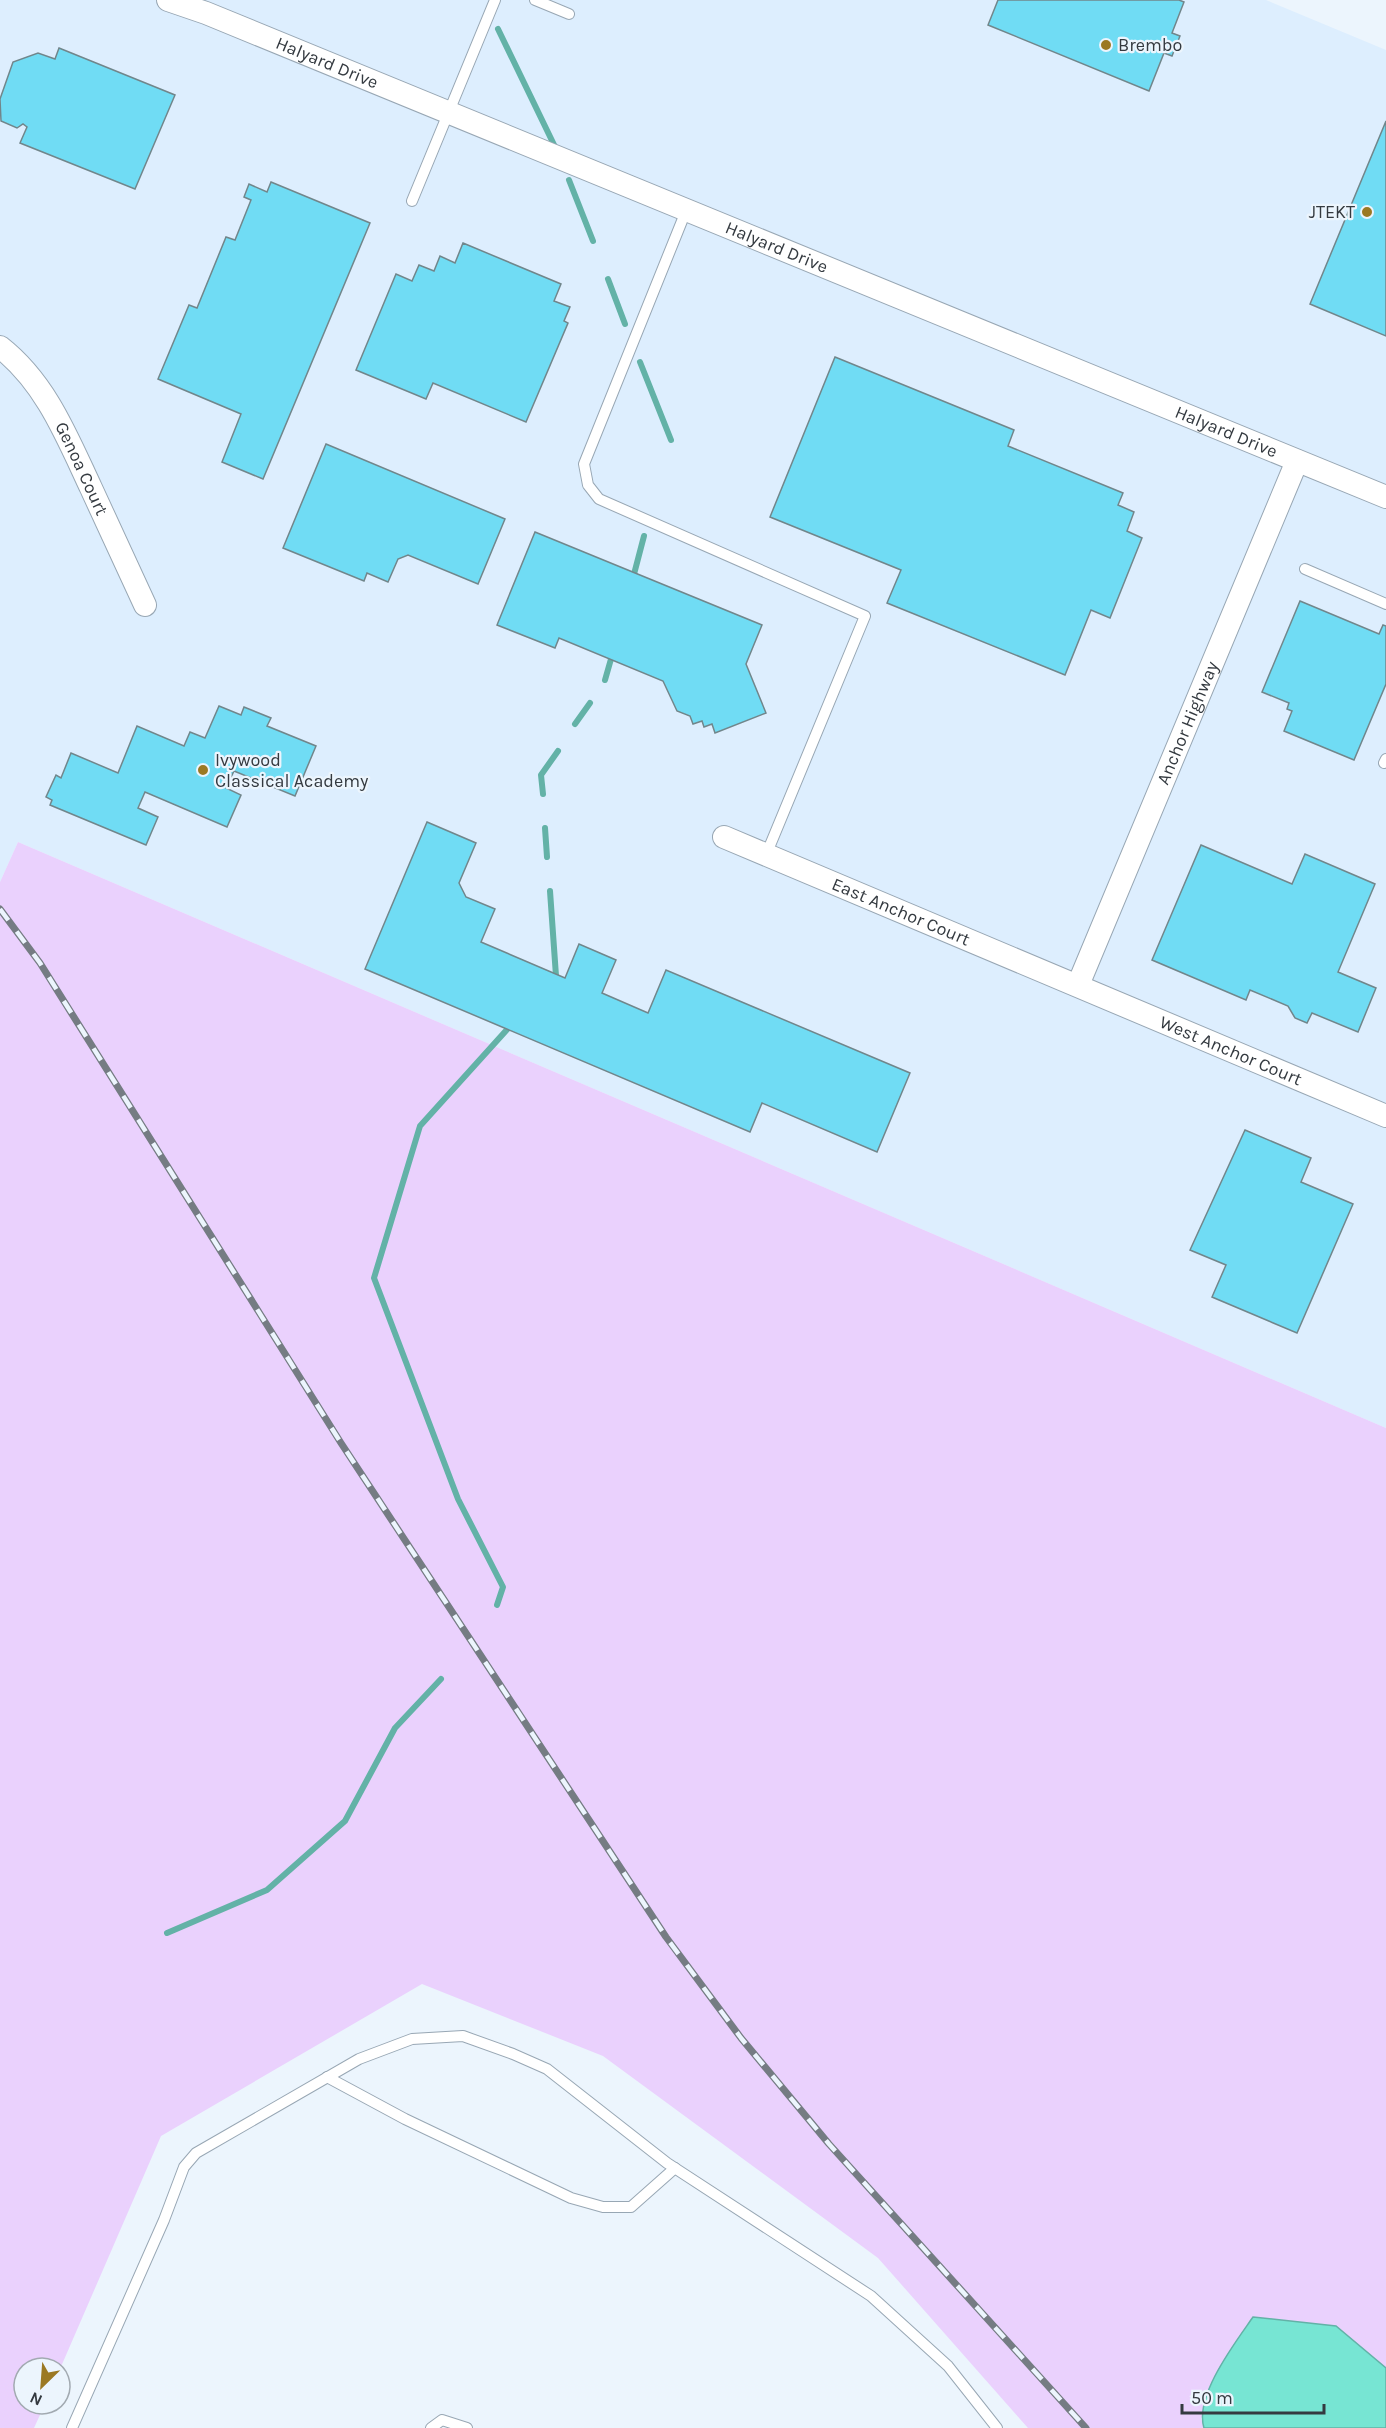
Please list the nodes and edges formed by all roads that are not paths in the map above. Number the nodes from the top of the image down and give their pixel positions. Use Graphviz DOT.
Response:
graph roads {
  1 [pos="168,0"];
  2 [pos="495,0"];
  3 [pos="535,0"];
  4 [pos="569,14"];
  5 [pos="447,113"];
  6 [pos="412,201"];
  7 [pos="686,211"];
  8 [pos="0,347"];
  9 [pos="1297,461"];
  10 [pos="1386,497"];
  11 [pos="1305,569"];
  12 [pos="1386,604"];
  13 [pos="145,605"];
  14 [pos="724,837"];
  15 [pos="766,855"];
  16 [pos="1078,985"];
  17 [pos="1386,1116"];
  18 [pos="327,2077"];
  19 [pos="675,2168"];
  20 [pos="72,2428"];
  21 [pos="431,2428"];
  22 [pos="467,2428"];
  23 [pos="997,2428"];
  1 -- 5 [label="street, Halyard Drive"];
  2 -- 5 [label="lane"];
  3 -- 4 [label="lane"];
  5 -- 6 [label="lane"];
  5 -- 7 [label="street, Halyard Drive"];
  7 -- 9 [label="street, Halyard Drive"];
  7 -- 15 [label="lane"];
  8 -- 13 [label="street, Genoa Court"];
  9 -- 10 [label="street, Halyard Drive"];
  9 -- 16 [label="street, Anchor Highway"];
  11 -- 12 [label="lane"];
  14 -- 15 [label="street, East Anchor Court"];
  15 -- 16 [label="street, East Anchor Court"];
  16 -- 17 [label="street, West Anchor Court"];
  18 -- 19 [label="lane"];
  18 -- 19 [label="lane"];
  18 -- 20 [label="lane"];
  19 -- 23 [label="lane"];
  21 -- 22 [label="lane"];
}
